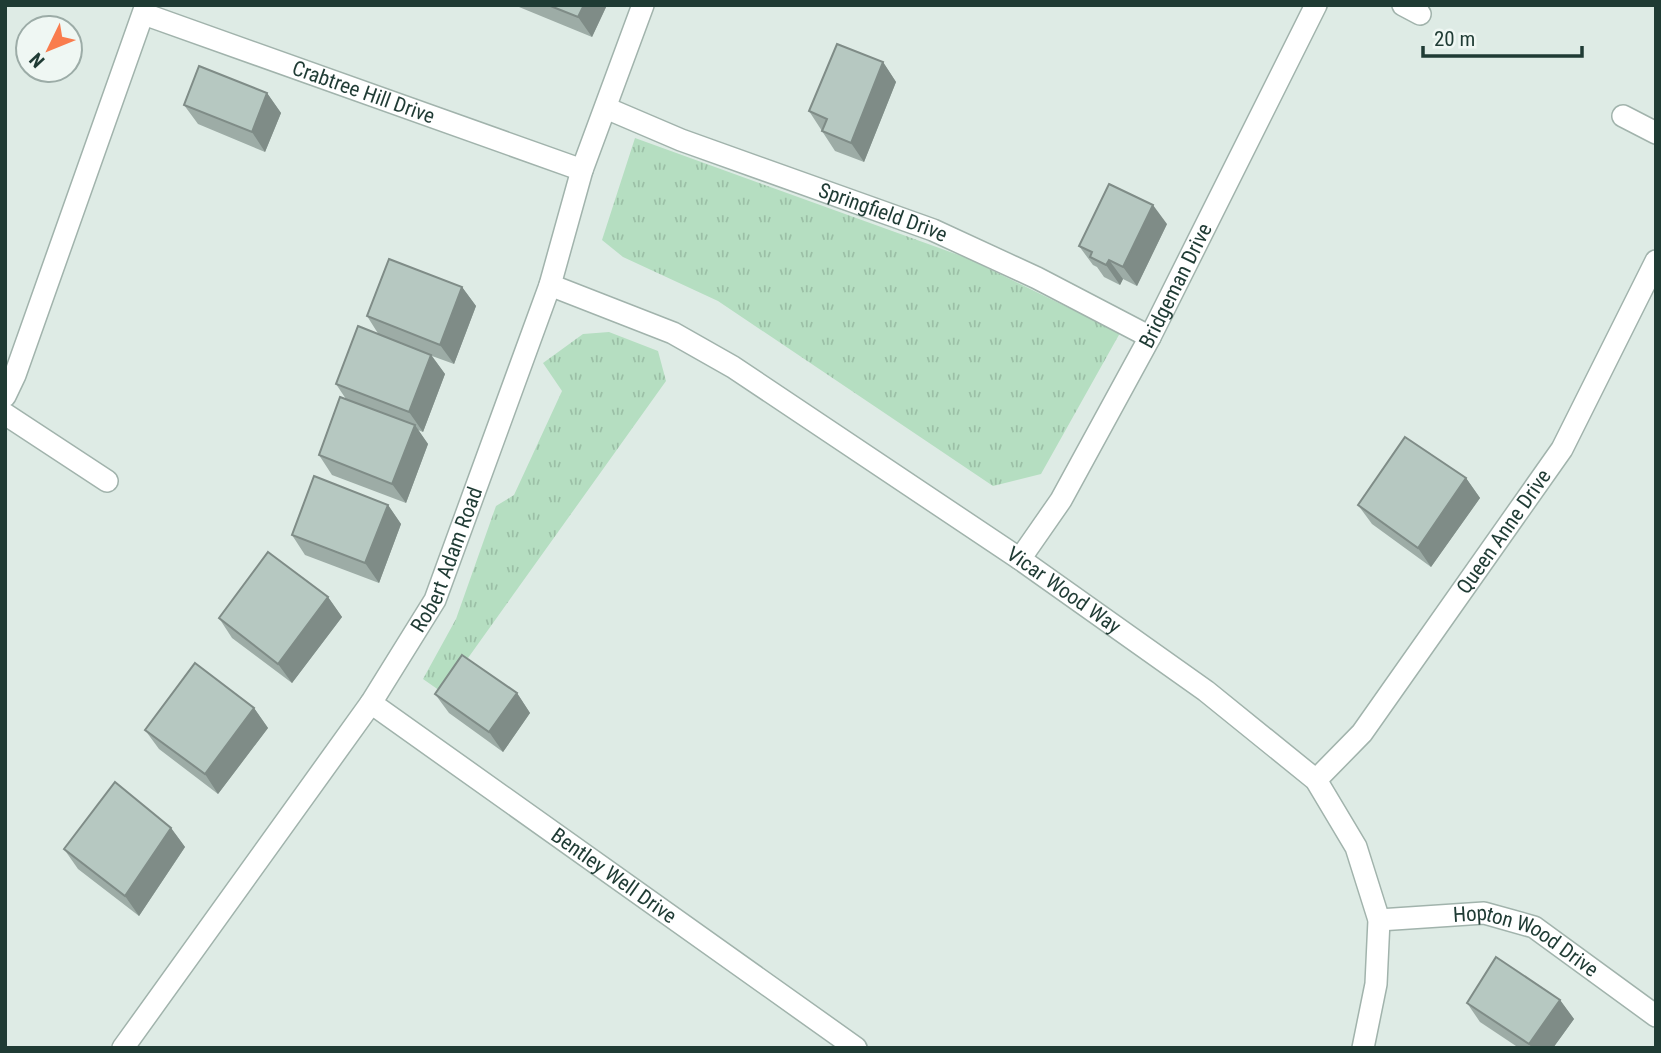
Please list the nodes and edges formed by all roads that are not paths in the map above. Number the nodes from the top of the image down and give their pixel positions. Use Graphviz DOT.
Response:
graph roads {
  1 [pos="643,5"];
  2 [pos="1316,5"];
  3 [pos="145,9"];
  4 [pos="606,108"];
  5 [pos="1623,116"];
  6 [pos="1656,133"];
  7 [pos="582,170"];
  8 [pos="1656,261"];
  9 [pos="550,285"];
  10 [pos="1150,337"];
  11 [pos="5,396"];
  12 [pos="5,414"];
  13 [pos="107,481"];
  14 [pos="1020,559"];
  15 [pos="371,703"];
  16 [pos="1316,780"];
  17 [pos="1379,920"];
  18 [pos="1656,1016"];
  19 [pos="123,1048"];
  20 [pos="856,1048"];
  21 [pos="1363,1048"];
  1 -- 4 [label="street, Robert Adam Road"];
  2 -- 10 [label="street, Bridgeman Drive"];
  3 -- 7 [label="street, Crabtree Hill Drive"];
  3 -- 11 [label="street, Crabtree Hill Drive"];
  4 -- 7 [label="street, Robert Adam Road"];
  4 -- 10 [label="street, Springfield Drive"];
  5 -- 6 [label="street"];
  7 -- 9 [label="street, Robert Adam Road"];
  8 -- 16 [label="street, Queen Anne Drive"];
  9 -- 14 [label="street, Vicar Wood Way"];
  9 -- 15 [label="street, Robert Adam Road"];
  10 -- 14 [label="street, Bridgeman Drive"];
  12 -- 13 [label="street"];
  14 -- 16 [label="street, Vicar Wood Way"];
  15 -- 19 [label="street, Robert Adam Road"];
  15 -- 20 [label="street, Bentley Well Drive"];
  16 -- 17 [label="street, Vicar Wood Way"];
  17 -- 18 [label="street, Hopton Wood Drive"];
  17 -- 21 [label="street, Vicar Wood Way"];
}
